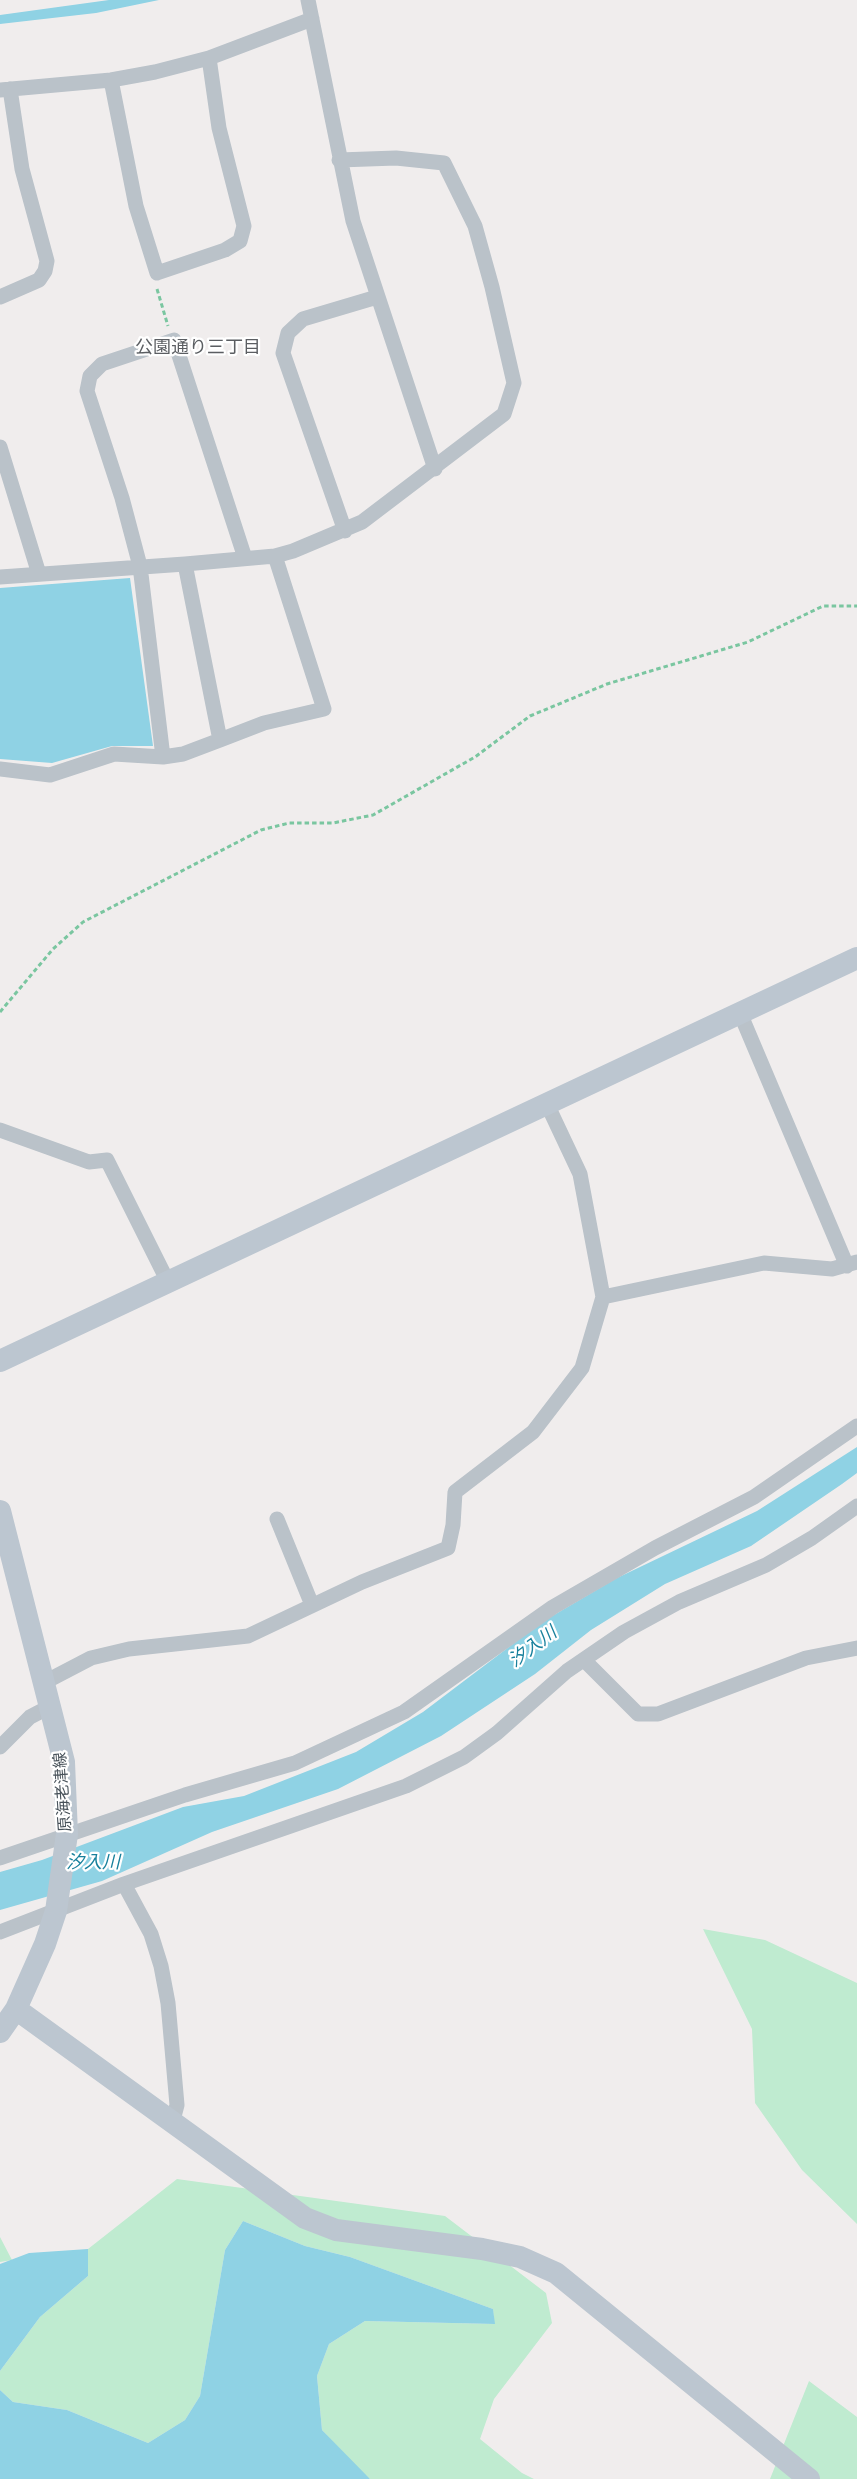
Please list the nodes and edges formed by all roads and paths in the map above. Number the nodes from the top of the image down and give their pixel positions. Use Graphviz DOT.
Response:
graph roads {
  1 [pos="308,0"];
  2 [pos="312,19"];
  3 [pos="210,58"];
  4 [pos="111,80"];
  5 [pos="5,90"];
  6 [pos="339,160"];
  7 [pos="157,273"];
  8 [pos="0,297"];
  9 [pos="377,297"];
  10 [pos="174,340"];
  11 [pos="0,447"];
  12 [pos="435,469"];
  13 [pos="345,531"];
  14 [pos="275,556"];
  15 [pos="245,558"];
  16 [pos="185,564"];
  17 [pos="140,566"];
  18 [pos="39,574"];
  19 [pos="0,577"];
  20 [pos="857,606"];
  21 [pos="220,740"];
  22 [pos="163,757"];
  23 [pos="0,769"];
  24 [pos="857,958"];
  25 [pos="0,1012"];
  26 [pos="740,1013"];
  27 [pos="547,1104"];
  28 [pos="0,1130"];
  29 [pos="852,1264"];
  30 [pos="168,1282"];
  31 [pos="603,1297"];
  32 [pos="0,1361"];
  33 [pos="857,1426"];
  34 [pos="857,1506"];
  35 [pos="0,1510"];
  36 [pos="277,1519"];
  37 [pos="312,1605"];
  38 [pos="857,1648"];
  39 [pos="585,1661"];
  40 [pos="45,1682"];
  41 [pos="51,1706"];
  42 [pos="0,1747"];
  43 [pos="66,1838"];
  44 [pos="0,1858"];
  45 [pos="124,1884"];
  46 [pos="56,1911"];
  47 [pos="0,1932"];
  48 [pos="16,2008"];
  49 [pos="0,2032"];
  50 [pos="172,2124"];
  51 [pos="809,2479"];
  1 -- 2 [label="street"];
  2 -- 3 [label="street"];
  2 -- 6 [label="street"];
  3 -- 4 [label="street"];
  3 -- 7 [label="street"];
  4 -- 5 [label="street"];
  4 -- 7 [label="street"];
  5 -- 8 [label="street"];
  6 -- 9 [label="street"];
  6 -- 12 [label="street"];
  7 -- 10 [label="path"];
  9 -- 12 [label="street"];
  9 -- 13 [label="street"];
  10 -- 15 [label="street"];
  10 -- 17 [label="street"];
  11 -- 18 [label="street"];
  12 -- 13 [label="street"];
  13 -- 14 [label="street"];
  14 -- 15 [label="street"];
  14 -- 21 [label="street"];
  15 -- 16 [label="street"];
  16 -- 17 [label="street"];
  16 -- 21 [label="street"];
  17 -- 18 [label="street"];
  17 -- 22 [label="street"];
  18 -- 19 [label="street"];
  20 -- 25 [label="path"];
  21 -- 22 [label="street"];
  22 -- 23 [label="street"];
  24 -- 26 [label="street"];
  26 -- 27 [label="street"];
  26 -- 29 [label="street"];
  27 -- 30 [label="street"];
  27 -- 31 [label="street"];
  28 -- 30 [label="street"];
  29 -- 31 [label="street"];
  30 -- 32 [label="street"];
  31 -- 37 [label="street"];
  33 -- 43 [label="street"];
  34 -- 39 [label="street"];
  35 -- 40 [label="street, 原海老津線"];
  36 -- 37 [label="street"];
  37 -- 40 [label="street"];
  38 -- 39 [label="street"];
  39 -- 45 [label="street"];
  40 -- 41 [label="street, 原海老津線"];
  41 -- 42 [label="street"];
  41 -- 43 [label="street, 原海老津線"];
  43 -- 44 [label="street"];
  43 -- 46 [label="street, 原海老津線"];
  45 -- 46 [label="street"];
  45 -- 50 [label="street"];
  46 -- 47 [label="street"];
  46 -- 48 [label="street, 原海老津線"];
  48 -- 49 [label="street, 原海老津線"];
  48 -- 50 [label="street"];
  50 -- 51 [label="street"];
}
